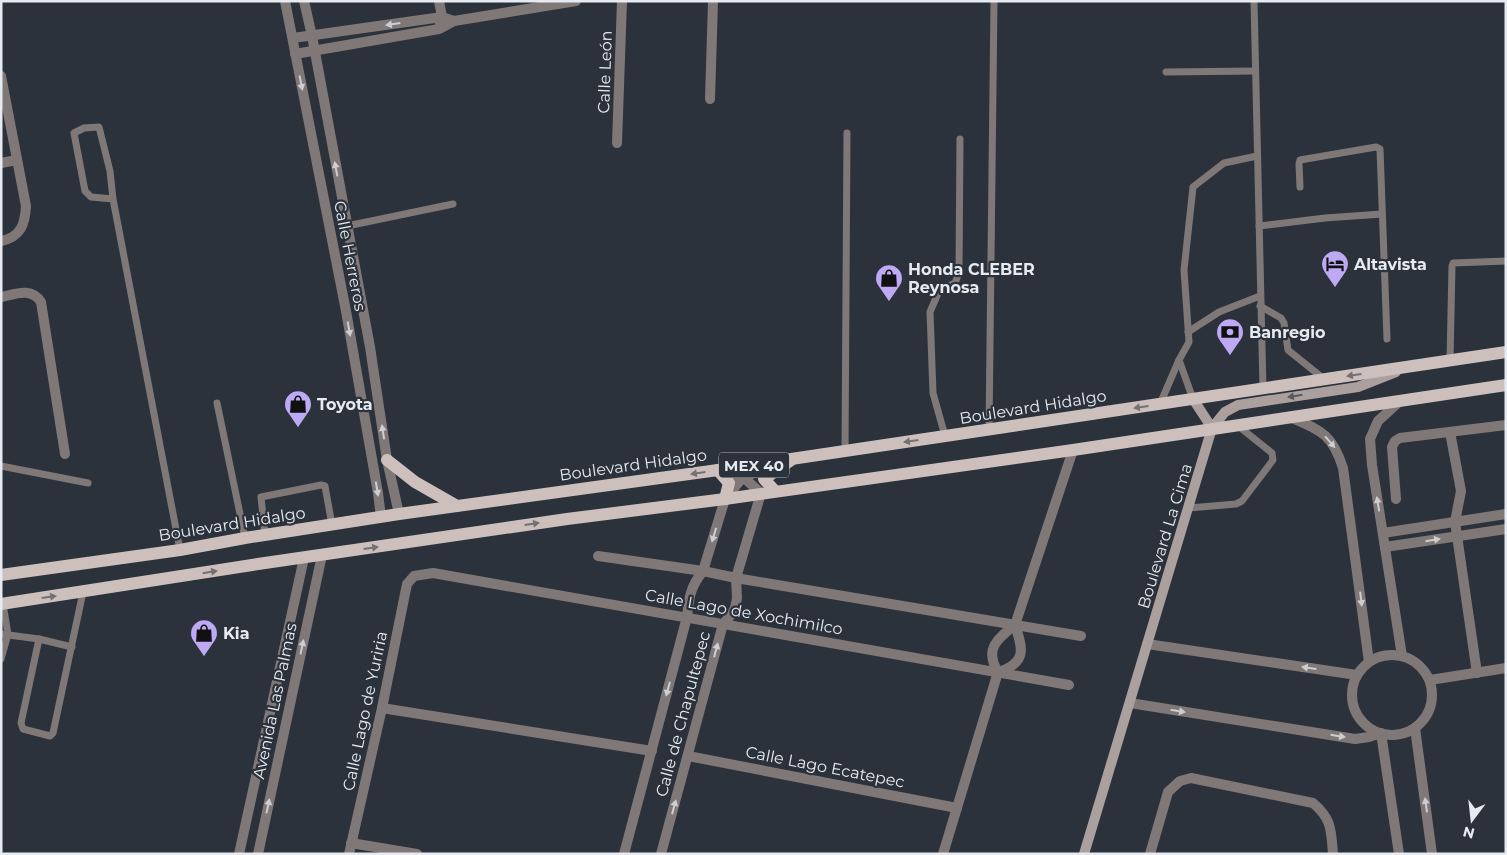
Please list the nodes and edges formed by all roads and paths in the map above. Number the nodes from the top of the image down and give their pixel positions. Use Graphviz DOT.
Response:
graph roads {
  1 [pos="285,1"];
  2 [pos="304,1"];
  3 [pos="439,1"];
  4 [pos="576,1"];
  5 [pos="622,1"];
  6 [pos="712,1"];
  7 [pos="994,1"];
  8 [pos="1254,1"];
  9 [pos="442,17"];
  10 [pos="454,21"];
  11 [pos="370,27"];
  12 [pos="439,29"];
  13 [pos="312,36"];
  14 [pos="293,38"];
  15 [pos="372,41"];
  16 [pos="314,51"];
  17 [pos="296,54"];
  18 [pos="1166,72"];
  19 [pos="1255,72"];
  20 [pos="2,83"];
  21 [pos="710,98"];
  22 [pos="328,123"];
  23 [pos="309,126"];
  24 [pos="847,133"];
  25 [pos="960,140"];
  26 [pos="617,144"];
  27 [pos="1257,156"];
  28 [pos="18,160"];
  29 [pos="1,163"];
  30 [pos="1300,187"];
  31 [pos="113,199"];
  32 [pos="453,204"];
  33 [pos="1382,214"];
  34 [pos="347,226"];
  35 [pos="1259,226"];
  36 [pos="1,241"];
  37 [pos="1506,261"];
  38 [pos="1,296"];
  39 [pos="1260,296"];
  40 [pos="1260,306"];
  41 [pos="1188,332"];
  42 [pos="1387,339"];
  43 [pos="1506,352"];
  44 [pos="1179,360"];
  45 [pos="1450,361"];
  46 [pos="1409,367"];
  47 [pos="1325,380"];
  48 [pos="1506,385"];
  49 [pos="1263,389"];
  50 [pos="1193,399"];
  51 [pos="1401,400"];
  52 [pos="217,403"];
  53 [pos="1160,404"];
  54 [pos="1289,417"];
  55 [pos="1236,425"];
  56 [pos="1506,425"];
  57 [pos="1212,428"];
  58 [pos="989,430"];
  59 [pos="1450,432"];
  60 [pos="945,436"];
  61 [pos="1073,450"];
  62 [pos="845,451"];
  63 [pos="64,454"];
  64 [pos="793,459"];
  65 [pos="388,460"];
  66 [pos="1,466"];
  67 [pos="718,470"];
  68 [pos="743,477"];
  69 [pos="88,483"];
  70 [pos="775,491"];
  71 [pos="761,493"];
  72 [pos="725,499"];
  73 [pos="1396,499"];
  74 [pos="457,506"];
  75 [pos="1189,508"];
  76 [pos="399,514"];
  77 [pos="1506,514"];
  78 [pos="381,517"];
  79 [pos="1455,522"];
  80 [pos="332,525"];
  81 [pos="1506,529"];
  82 [pos="1383,533"];
  83 [pos="265,535"];
  84 [pos="1457,536"];
  85 [pos="245,538"];
  86 [pos="1385,547"];
  87 [pos="180,550"];
  88 [pos="322,555"];
  89 [pos="598,556"];
  90 [pos="304,558"];
  91 [pos="703,571"];
  92 [pos="1,575"];
  93 [pos="414,576"];
  94 [pos="736,578"];
  95 [pos="83,592"];
  96 [pos="294,602"];
  97 [pos="2,604"];
  98 [pos="311,606"];
  99 [pos="686,618"];
  100 [pos="723,624"];
  101 [pos="1016,625"];
  102 [pos="5,634"];
  103 [pos="1081,636"];
  104 [pos="39,639"];
  105 [pos="1147,644"];
  106 [pos="72,647"];
  107 [pos="1402,656"];
  108 [pos="1,658"];
  109 [pos="1369,662"];
  110 [pos="1506,668"];
  111 [pos="998,672"];
  112 [pos="1477,673"];
  113 [pos="1357,675"];
  114 [pos="1430,680"];
  115 [pos="1069,685"];
  116 [pos="1130,703"];
  117 [pos="382,708"];
  118 [pos="1416,728"];
  119 [pos="1381,734"];
  120 [pos="652,751"];
  121 [pos="688,756"];
  122 [pos="957,808"];
  123 [pos="244,828"];
  124 [pos="262,832"];
  125 [pos="351,843"];
  126 [pos="239,854"];
  127 [pos="258,854"];
  128 [pos="349,854"];
  129 [pos="416,854"];
  130 [pos="624,854"];
  131 [pos="661,854"];
  132 [pos="943,854"];
  133 [pos="1084,854"];
  134 [pos="1150,854"];
  135 [pos="1333,854"];
  136 [pos="1399,854"];
  137 [pos="1432,854"];
  1 -- 14 [label="street, Calle Herreros"];
  2 -- 13 [label="street, Calle Herreros"];
  3 -- 9 [label="street"];
  4 -- 10 [label="street"];
  5 -- 26 [label="street, Calle León"];
  6 -- 21 [label="street"];
  7 -- 58 [label="lane"];
  8 -- 19 [label="lane"];
  9 -- 10 [label="street"];
  9 -- 11 [label="street, one-way"];
  9 -- 12 [label="street"];
  10 -- 12 [label="street"];
  11 -- 13 [label="street"];
  11 -- 15 [label="street"];
  12 -- 15 [label="street"];
  13 -- 14 [label="street"];
  13 -- 16 [label="street, Calle Herreros"];
  14 -- 17 [label="street, Calle Herreros"];
  15 -- 16 [label="street"];
  16 -- 17 [label="street"];
  16 -- 22 [label="street, Calle Herreros"];
  17 -- 23 [label="street, Calle Herreros, one-way"];
  18 -- 19 [label="lane"];
  19 -- 27 [label="lane"];
  20 -- 28 [label="street"];
  22 -- 23 [label="street"];
  34 -- 22 [label="street, Calle Herreros, one-way"];
  23 -- 78 [label="street, Calle Herreros, one-way"];
  24 -- 62 [label="lane"];
  25 -- 60 [label="lane"];
  27 -- 35 [label="lane"];
  27 -- 41 [label="lane"];
  28 -- 29 [label="street"];
  28 -- 36 [label="street"];
  30 -- 33 [label="lane"];
  31 -- 31 [label="lane"];
  31 -- 87 [label="lane"];
  32 -- 34 [label="lane"];
  33 -- 35 [label="lane"];
  33 -- 42 [label="lane"];
  65 -- 34 [label="street, Calle Herreros, one-way"];
  35 -- 39 [label="lane"];
  37 -- 45 [label="lane"];
  38 -- 63 [label="street"];
  39 -- 40 [label="lane"];
  39 -- 41 [label="lane"];
  40 -- 47 [label="lane"];
  40 -- 49 [label="lane"];
  41 -- 44 [label="lane"];
  43 -- 45 [label="main road, Boulevard Hidalgo / MEX 40"];
  44 -- 50 [label="lane"];
  44 -- 53 [label="lane"];
  45 -- 46 [label="main road, Boulevard Hidalgo / MEX 40"];
  46 -- 47 [label="main road, Boulevard Hidalgo / MEX 40, one-way"];
  46 -- 57 [label="street, Boulevard La Cima, one-way"];
  47 -- 49 [label="main road, Boulevard Hidalgo / MEX 40"];
  48 -- 51 [label="main road, MEX 40"];
  49 -- 50 [label="main road, Boulevard Hidalgo / MEX 40"];
  50 -- 53 [label="main road, Boulevard Hidalgo / MEX 40"];
  50 -- 57 [label="street"];
  51 -- 54 [label="main road, MEX 40"];
  82 -- 51 [label="street, one-way"];
  52 -- 85 [label="lane"];
  53 -- 58 [label="main road, Boulevard Hidalgo / MEX 40, one-way"];
  54 -- 55 [label="main road, MEX 40"];
  54 -- 109 [label="street, one-way"];
  55 -- 57 [label="main road, MEX 40"];
  55 -- 75 [label="lane"];
  56 -- 59 [label="street"];
  57 -- 61 [label="main road, MEX 40"];
  57 -- 75 [label="street, Boulevard La Cima"];
  58 -- 60 [label="main road, Boulevard Hidalgo / MEX 40"];
  59 -- 73 [label="street"];
  59 -- 79 [label="street"];
  60 -- 62 [label="main road, Boulevard Hidalgo / MEX 40, one-way"];
  61 -- 70 [label="main road, MEX 40"];
  61 -- 101 [label="street"];
  62 -- 64 [label="main road, Boulevard Hidalgo / MEX 40"];
  64 -- 67 [label="main road, Boulevard Hidalgo / MEX 40"];
  64 -- 68 [label="street"];
  64 -- 70 [label="main road"];
  65 -- 74 [label="main road"];
  65 -- 76 [label="street, Calle Herreros"];
  66 -- 69 [label="lane"];
  67 -- 68 [label="street"];
  67 -- 72 [label="main road"];
  67 -- 74 [label="main road, Boulevard Hidalgo / MEX 40, one-way"];
  68 -- 71 [label="street"];
  68 -- 72 [label="street, Calle de Chapultepec"];
  70 -- 71 [label="main road, MEX 40"];
  71 -- 72 [label="main road, MEX 40"];
  71 -- 94 [label="street, Calle de Chapultepec"];
  88 -- 72 [label="main road, MEX 40, one-way"];
  72 -- 91 [label="street, Calle de Chapultepec, one-way"];
  74 -- 76 [label="main road, Boulevard Hidalgo / MEX 40"];
  75 -- 105 [label="street, Boulevard La Cima"];
  76 -- 78 [label="main road, Boulevard Hidalgo / MEX 40"];
  77 -- 79 [label="street"];
  78 -- 80 [label="main road, Boulevard Hidalgo / MEX 40"];
  79 -- 82 [label="street"];
  79 -- 84 [label="street"];
  80 -- 83 [label="main road, Boulevard Hidalgo / MEX 40"];
  80 -- 83 [label="lane"];
  81 -- 84 [label="street"];
  82 -- 86 [label="street"];
  83 -- 85 [label="main road, Boulevard Hidalgo / MEX 40"];
  86 -- 84 [label="street, one-way"];
  84 -- 112 [label="street"];
  85 -- 87 [label="main road, Boulevard Hidalgo / MEX 40"];
  86 -- 107 [label="street"];
  87 -- 92 [label="main road, Boulevard Hidalgo / MEX 40"];
  88 -- 90 [label="main road, MEX 40"];
  88 -- 98 [label="street, Avenida Las Palmas"];
  89 -- 91 [label="street, Calle Lago de Xochimilco"];
  95 -- 90 [label="main road, MEX 40, one-way"];
  90 -- 96 [label="street, Avenida Las Palmas"];
  91 -- 94 [label="street, Calle Lago de Xochimilco"];
  91 -- 99 [label="street, Calle de Chapultepec"];
  93 -- 99 [label="street, Calle Lago de Xochimilco"];
  93 -- 117 [label="street, Calle Lago de Yuriria"];
  94 -- 100 [label="street, Calle de Chapultepec"];
  94 -- 101 [label="street, Calle Lago de Xochimilco"];
  97 -- 95 [label="main road, MEX 40, one-way"];
  95 -- 106 [label="lane"];
  96 -- 98 [label="street"];
  96 -- 123 [label="street, Avenida Las Palmas"];
  97 -- 102 [label="lane"];
  124 -- 98 [label="street, Avenida Las Palmas, one-way"];
  99 -- 100 [label="street, Calle Lago de Xochimilco"];
  99 -- 120 [label="street, Calle de Chapultepec, one-way"];
  100 -- 111 [label="street, Calle Lago de Xochimilco"];
  121 -- 100 [label="street, Calle de Chapultepec, one-way"];
  101 -- 103 [label="street, Calle Lago de Xochimilco"];
  101 -- 111 [label="street"];
  101 -- 111 [label="street"];
  102 -- 104 [label="lane"];
  102 -- 108 [label="lane"];
  104 -- 106 [label="lane"];
  104 -- 106 [label="lane"];
  113 -- 105 [label="street, one-way"];
  105 -- 116 [label="street, Boulevard La Cima"];
  107 -- 109 [label="street"];
  107 -- 114 [label="street"];
  109 -- 113 [label="street"];
  110 -- 112 [label="street"];
  111 -- 115 [label="street, Calle Lago de Xochimilco"];
  111 -- 122 [label="street"];
  112 -- 114 [label="street"];
  113 -- 119 [label="street"];
  114 -- 118 [label="street"];
  116 -- 119 [label="street, one-way"];
  116 -- 133 [label="street, Boulevard La Cima"];
  117 -- 120 [label="street"];
  117 -- 125 [label="street, Calle Lago de Yuriria"];
  118 -- 119 [label="street"];
  137 -- 118 [label="street, one-way"];
  119 -- 136 [label="street"];
  120 -- 130 [label="street, Calle de Chapultepec"];
  121 -- 122 [label="street, Calle Lago Ecatepec"];
  131 -- 121 [label="street, Calle de Chapultepec, one-way"];
  122 -- 132 [label="street"];
  123 -- 124 [label="street"];
  123 -- 126 [label="street, Avenida Las Palmas"];
  124 -- 127 [label="street, Avenida Las Palmas"];
  125 -- 128 [label="street, Calle Lago de Yuriria"];
  125 -- 129 [label="street"];
  134 -- 135 [label="street"];
}
